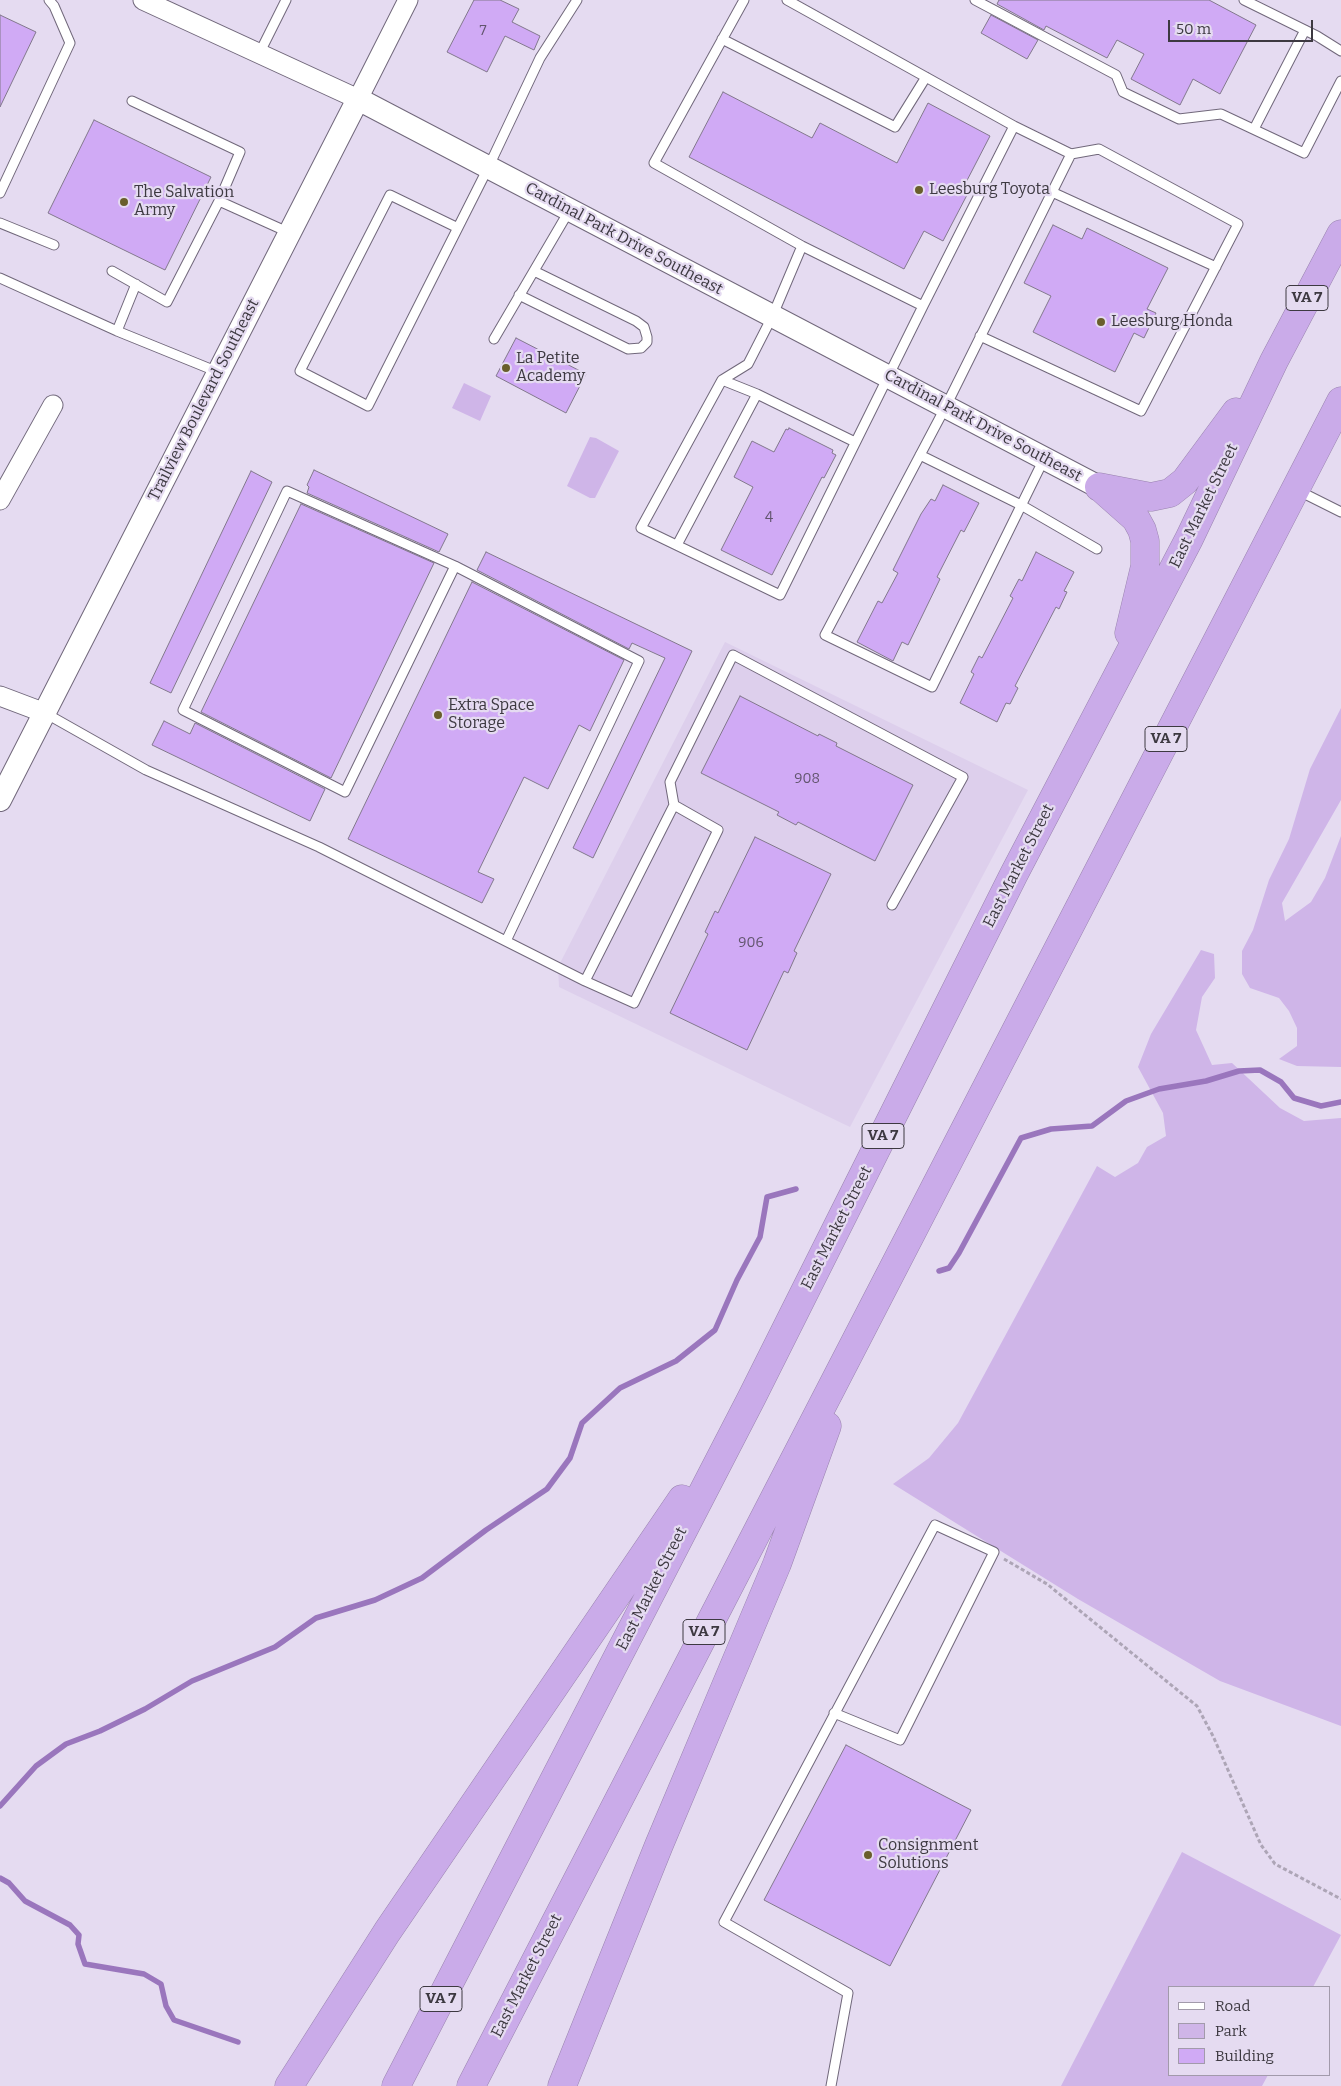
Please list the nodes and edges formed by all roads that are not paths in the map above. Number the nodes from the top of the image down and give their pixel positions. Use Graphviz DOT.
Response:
graph roads {
  1 [pos="49,0"];
  2 [pos="144,0"];
  3 [pos="286,0"];
  4 [pos="408,0"];
  5 [pos="577,0"];
  6 [pos="744,0"];
  7 [pos="787,0"];
  8 [pos="975,0"];
  9 [pos="1244,0"];
  10 [pos="1305,30"];
  11 [pos="722,39"];
  12 [pos="1341,51"];
  13 [pos="259,54"];
  14 [pos="926,77"];
  15 [pos="1341,81"];
  16 [pos="358,99"];
  17 [pos="132,101"];
  18 [pos="1014,126"];
  19 [pos="1254,129"];
  20 [pos="1071,154"];
  21 [pos="488,168"];
  22 [pos="1052,192"];
  23 [pos="0,194"];
  24 [pos="219,201"];
  25 [pos="569,210"];
  26 [pos="0,223"];
  27 [pos="456,227"];
  28 [pos="290,233"];
  29 [pos="1341,234"];
  30 [pos="54,245"];
  31 [pos="802,246"];
  32 [pos="1216,266"];
  33 [pos="112,271"];
  34 [pos="534,271"];
  35 [pos="0,278"];
  36 [pos="136,284"];
  37 [pos="518,295"];
  38 [pos="923,306"];
  39 [pos="772,317"];
  40 [pos="117,332"];
  41 [pos="980,336"];
  42 [pos="494,339"];
  43 [pos="1274,361"];
  44 [pos="218,372"];
  45 [pos="888,376"];
  46 [pos="722,380"];
  47 [pos="757,394"];
  48 [pos="1341,401"];
  49 [pos="53,405"];
  50 [pos="946,406"];
  51 [pos="855,442"];
  52 [pos="920,456"];
  53 [pos="1045,458"];
  54 [pos="1100,487"];
  55 [pos="3,489"];
  56 [pos="1295,489"];
  57 [pos="1021,505"];
  58 [pos="1341,512"];
  59 [pos="676,545"];
  60 [pos="1097,549"];
  61 [pos="455,566"];
  62 [pos="1120,673"];
  63 [pos="0,696"];
  64 [pos="45,713"];
  65 [pos="0,800"];
  66 [pos="674,805"];
  67 [pos="892,905"];
  68 [pos="506,941"];
  69 [pos="585,981"];
  70 [pos="865,1321"];
  71 [pos="752,1397"];
  72 [pos="834,1713"];
  73 [pos="288,2086"];
  74 [pos="396,2086"];
  75 [pos="470,2086"];
  76 [pos="562,2086"];
  77 [pos="831,2086"];
  1 -- 23 [label="lane"];
  2 -- 13 [label="street, Cardinal Park Drive Southeast"];
  3 -- 13 [label="lane"];
  4 -- 16 [label="street, Trailview Boulevard Southeast"];
  5 -- 21 [label="lane"];
  6 -- 11 [label="lane"];
  7 -- 14 [label="lane"];
  8 -- 19 [label="lane"];
  9 -- 10 [label="lane"];
  10 -- 12 [label="lane"];
  10 -- 19 [label="lane"];
  11 -- 14 [label="lane"];
  11 -- 31 [label="lane"];
  13 -- 16 [label="street, Cardinal Park Drive Southeast"];
  14 -- 18 [label="lane"];
  15 -- 19 [label="lane"];
  16 -- 21 [label="street, Cardinal Park Drive Southeast"];
  16 -- 28 [label="street, Trailview Boulevard Southeast"];
  17 -- 24 [label="lane"];
  18 -- 20 [label="lane"];
  18 -- 38 [label="lane"];
  20 -- 22 [label="lane"];
  20 -- 32 [label="lane"];
  21 -- 25 [label="street, Cardinal Park Drive Southeast"];
  21 -- 27 [label="lane"];
  22 -- 32 [label="lane"];
  22 -- 41 [label="lane"];
  24 -- 28 [label="lane"];
  24 -- 36 [label="lane"];
  25 -- 34 [label="lane"];
  25 -- 39 [label="street, Cardinal Park Drive Southeast"];
  26 -- 30 [label="lane"];
  27 -- 27 [label="lane"];
  28 -- 44 [label="street, Trailview Boulevard Southeast"];
  29 -- 43 [label="highway, East Market Street / VA 7"];
  31 -- 38 [label="lane"];
  31 -- 39 [label="lane"];
  32 -- 41 [label="lane"];
  33 -- 36 [label="lane"];
  34 -- 37 [label="lane"];
  34 -- 37 [label="lane"];
  35 -- 40 [label="lane"];
  36 -- 40 [label="lane"];
  37 -- 42 [label="lane"];
  38 -- 45 [label="lane"];
  39 -- 45 [label="street, Cardinal Park Drive Southeast"];
  39 -- 46 [label="lane"];
  40 -- 44 [label="lane"];
  41 -- 50 [label="lane"];
  43 -- 54 [label="highway"];
  43 -- 62 [label="highway, East Market Street / VA 7"];
  44 -- 64 [label="street, Trailview Boulevard Southeast"];
  45 -- 50 [label="street, Cardinal Park Drive Southeast"];
  45 -- 51 [label="lane"];
  46 -- 47 [label="lane"];
  46 -- 59 [label="lane"];
  47 -- 51 [label="lane"];
  47 -- 59 [label="lane"];
  48 -- 56 [label="highway, East Market Street / VA 7"];
  49 -- 55 [label="street"];
  50 -- 52 [label="lane"];
  50 -- 53 [label="street, Cardinal Park Drive Southeast"];
  51 -- 59 [label="lane"];
  52 -- 57 [label="lane"];
  52 -- 57 [label="lane"];
  53 -- 54 [label="street, Cardinal Park Drive Southeast"];
  53 -- 57 [label="lane"];
  54 -- 62 [label="highway"];
  56 -- 58 [label="lane"];
  56 -- 70 [label="highway, East Market Street / VA 7"];
  57 -- 60 [label="lane"];
  61 -- 61 [label="lane"];
  61 -- 68 [label="lane"];
  62 -- 71 [label="highway, East Market Street / VA 7"];
  63 -- 64 [label="street"];
  64 -- 65 [label="street, Trailview Boulevard Southeast"];
  64 -- 68 [label="lane"];
  66 -- 67 [label="lane"];
  66 -- 69 [label="lane"];
  66 -- 69 [label="lane"];
  68 -- 69 [label="lane"];
  70 -- 75 [label="highway, East Market Street / VA 7"];
  70 -- 76 [label="highway"];
  71 -- 73 [label="highway"];
  71 -- 74 [label="highway, East Market Street / VA 7"];
  72 -- 72 [label="lane"];
  72 -- 77 [label="lane"];
}
